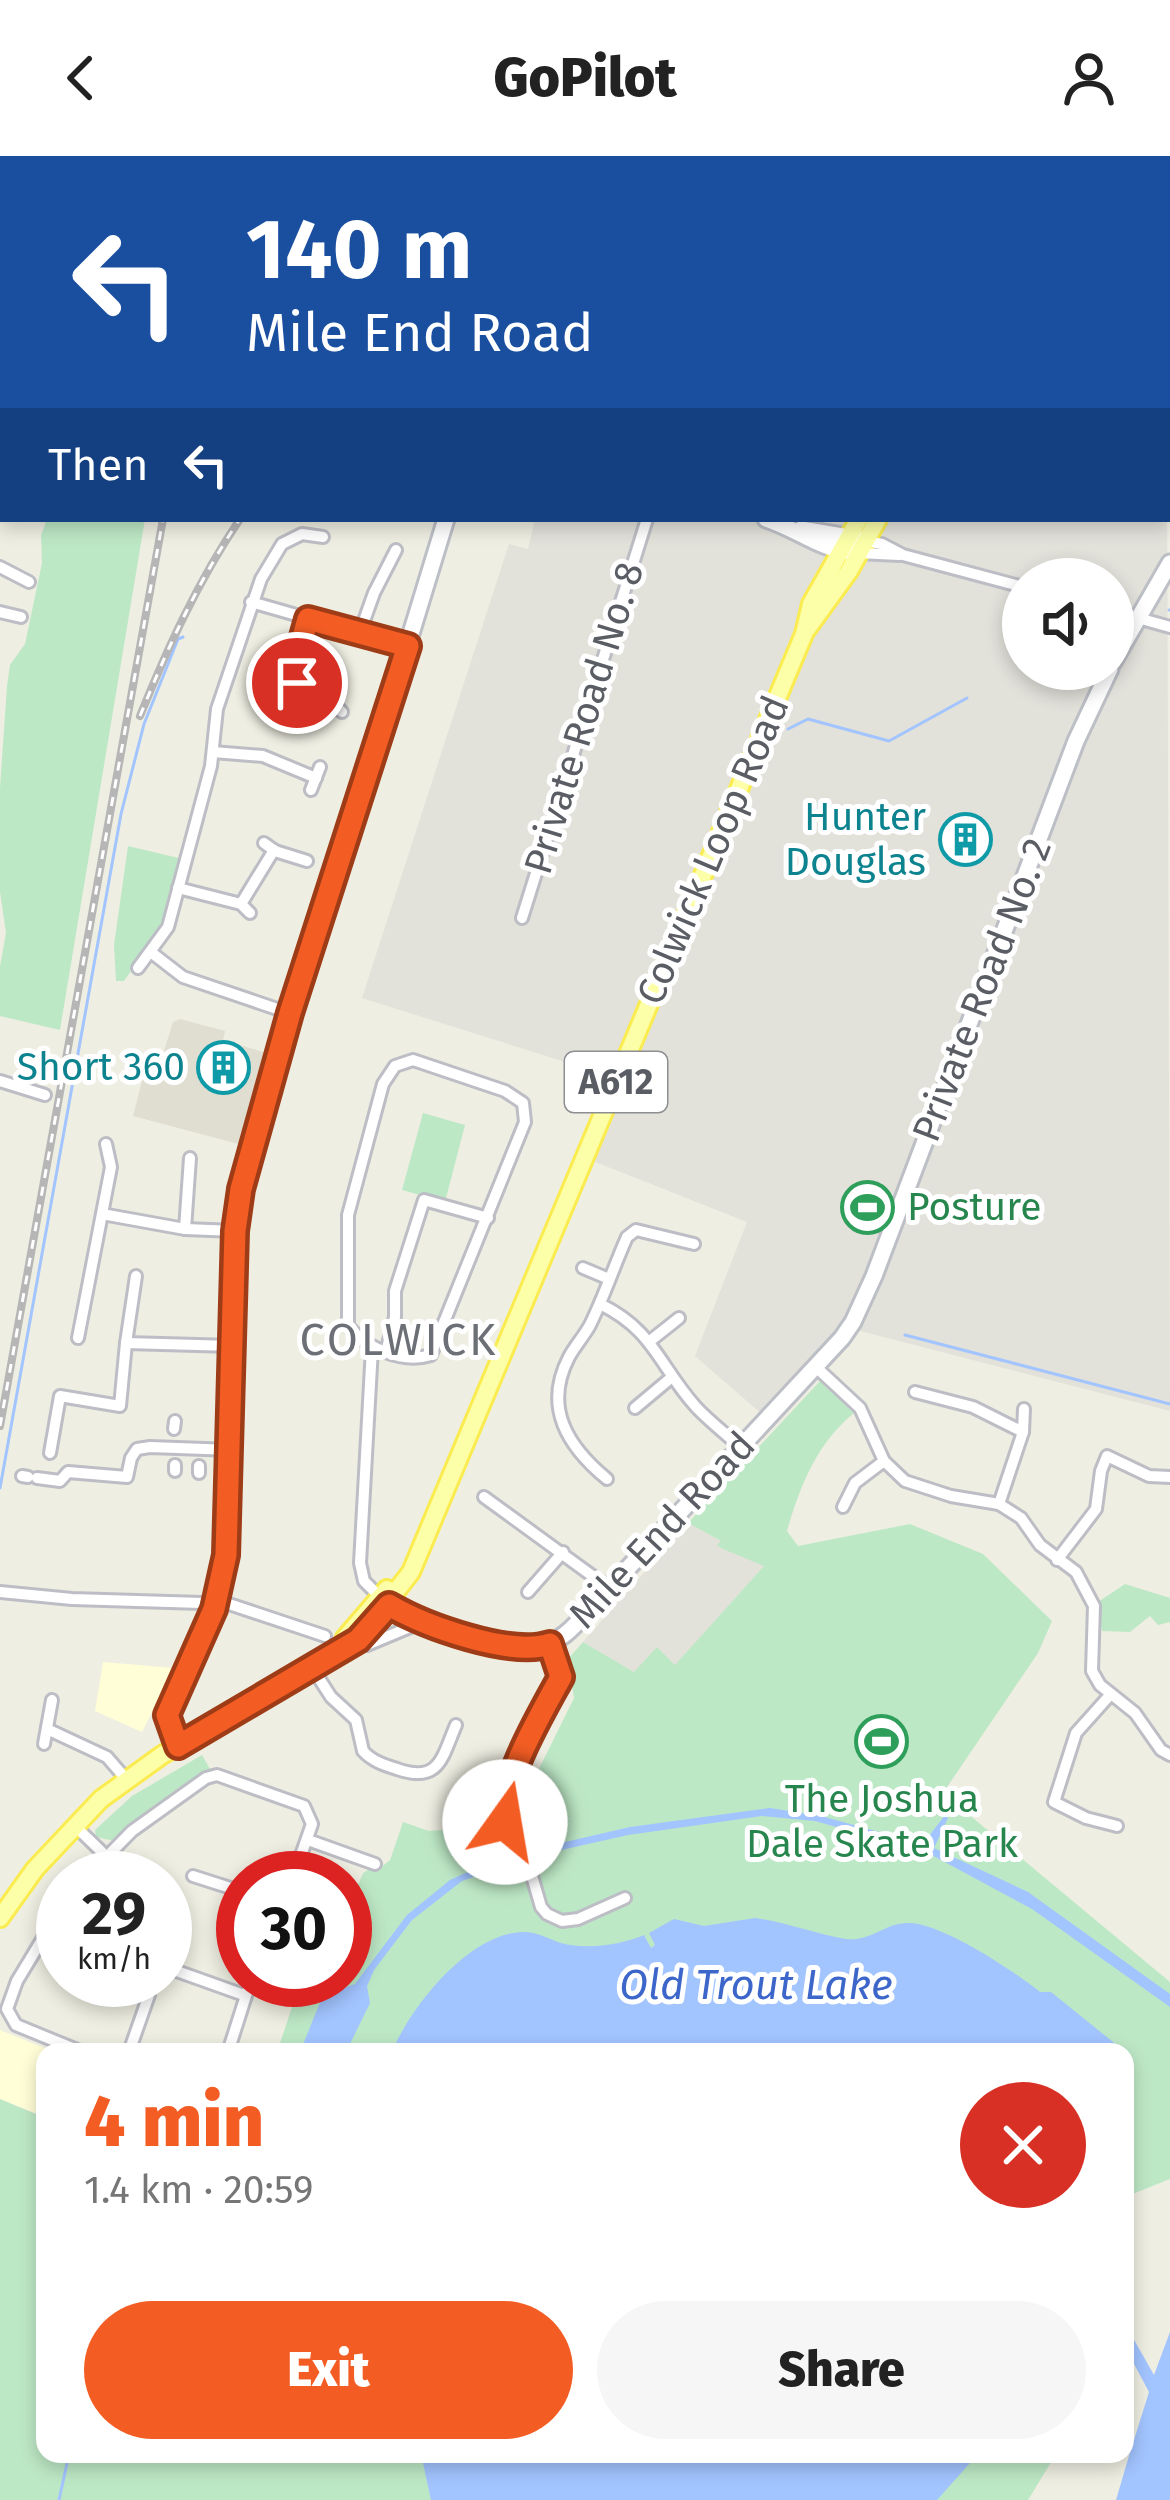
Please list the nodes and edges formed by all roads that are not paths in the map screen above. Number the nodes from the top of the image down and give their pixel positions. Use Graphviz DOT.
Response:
graph roads {
  1 [pos="302,156"];
  2 [pos="344,156"];
  3 [pos="445,522"];
  4 [pos="646,522"];
  5 [pos="775,522"];
  6 [pos="858,522"];
  7 [pos="875,522"];
  8 [pos="323,537"];
  9 [pos="853,545"];
  10 [pos="396,550"];
  11 [pos="1170,563"];
  12 [pos="0,568"];
  13 [pos="1002,581"];
  14 [pos="29,582"];
  15 [pos="251,602"];
  16 [pos="0,612"];
  17 [pos="21,616"];
  18 [pos="1134,617"];
  19 [pos="1138,618"];
  20 [pos="308,619"];
  21 [pos="1134,625"];
  22 [pos="1170,627"];
  23 [pos="360,632"];
  24 [pos="408,646"];
  25 [pos="1100,690"];
  26 [pos="340,704"];
  27 [pos="213,752"];
  28 [pos="316,779"];
  29 [pos="307,861"];
  30 [pos="178,888"];
  31 [pos="522,918"];
  32 [pos="152,953"];
  33 [pos="138,968"];
  34 [pos="290,1013"];
  35 [pos="0,1081"];
  36 [pos="45,1095"];
  37 [pos="106,1144"];
  38 [pos="190,1158"];
  39 [pos="102,1214"];
  40 [pos="488,1218"];
  41 [pos="185,1229"];
  42 [pos="235,1231"];
  43 [pos="694,1244"];
  44 [pos="583,1268"];
  45 [pos="136,1276"];
  46 [pos="609,1279"];
  47 [pos="600,1304"];
  48 [pos="858,1312"];
  49 [pos="679,1318"];
  50 [pos="78,1338"];
  51 [pos="650,1341"];
  52 [pos="126,1343"];
  53 [pos="233,1346"];
  54 [pos="379,1350"];
  55 [pos="817,1368"];
  56 [pos="673,1377"];
  57 [pos="915,1392"];
  58 [pos="635,1408"];
  59 [pos="1024,1409"];
  60 [pos="1022,1432"];
  61 [pos="739,1446"];
  62 [pos="232,1450"];
  63 [pos="50,1453"];
  64 [pos="884,1461"];
  65 [pos="29,1477"];
  66 [pos="1170,1478"];
  67 [pos="607,1479"];
  68 [pos="489,1504"];
  69 [pos="999,1504"];
  70 [pos="843,1507"];
  71 [pos="562,1552"];
  72 [pos="1058,1560"];
  73 [pos="609,1588"];
  74 [pos="0,1592"];
  75 [pos="528,1592"];
  76 [pos="385,1601"];
  77 [pos="215,1604"];
  78 [pos="422,1622"];
  79 [pos="325,1636"];
  80 [pos="550,1644"];
  81 [pos="367,1645"];
  82 [pos="316,1667"];
  83 [pos="1110,1695"];
  84 [pos="52,1700"];
  85 [pos="456,1725"];
  86 [pos="47,1729"];
  87 [pos="44,1744"];
  88 [pos="178,1746"];
  89 [pos="1170,1755"];
  90 [pos="126,1779"];
  91 [pos="74,1826"];
  92 [pos="1117,1826"];
  93 [pos="308,1840"];
  94 [pos="101,1851"];
  95 [pos="112,1851"];
  96 [pos="304,1851"];
  97 [pos="334,1851"];
  98 [pos="198,1882"];
  99 [pos="216,1886"];
  100 [pos="623,1895"];
  101 [pos="0,1918"];
  102 [pos="36,1949"];
  103 [pos="145,2007"];
  104 [pos="241,2007"];
  105 [pos="60,2043"];
  106 [pos="132,2043"];
  107 [pos="231,2043"];
  1 -- 2 [label="street"];
  3 -- 24 [label="street"];
  4 -- 31 [label="street, Private Road No. 8"];
  5 -- 9 [label="street"];
  6 -- 9 [label="main road, Colwick Loop Road / A612"];
  7 -- 9 [label="main road, Colwick Loop Road / A612"];
  8 -- 15 [label="street"];
  9 -- 13 [label="street"];
  9 -- 76 [label="main road, Colwick Loop Road / A612"];
  10 -- 23 [label="street"];
  11 -- 19 [label="street, Private Road No. 2"];
  12 -- 14 [label="street"];
  15 -- 20 [label="street"];
  15 -- 27 [label="street"];
  16 -- 17 [label="street"];
  18 -- 19 [label="street"];
  19 -- 21 [label="street, Private Road No. 2"];
  19 -- 22 [label="street"];
  20 -- 23 [label="street"];
  20 -- 26 [label="street"];
  23 -- 24 [label="street"];
  24 -- 34 [label="street"];
  25 -- 48 [label="street, Private Road No. 2"];
  27 -- 28 [label="street"];
  27 -- 30 [label="street"];
  29 -- 30 [label="street"];
  30 -- 32 [label="street"];
  32 -- 33 [label="street"];
  32 -- 34 [label="street"];
  34 -- 42 [label="street"];
  35 -- 36 [label="street"];
  37 -- 39 [label="street"];
  38 -- 41 [label="street"];
  39 -- 41 [label="street"];
  39 -- 50 [label="street"];
  40 -- 54 [label="street"];
  40 -- 54 [label="street"];
  40 -- 54 [label="street"];
  41 -- 42 [label="street"];
  42 -- 53 [label="street"];
  43 -- 46 [label="street"];
  44 -- 46 [label="street"];
  45 -- 52 [label="street"];
  46 -- 47 [label="street"];
  47 -- 51 [label="street"];
  47 -- 67 [label="street"];
  48 -- 55 [label="street, Mile End Road"];
  49 -- 51 [label="street"];
  51 -- 56 [label="street"];
  52 -- 53 [label="street"];
  52 -- 63 [label="street"];
  53 -- 62 [label="street"];
  54 -- 76 [label="street"];
  55 -- 61 [label="street, Mile End Road"];
  55 -- 64 [label="street"];
  56 -- 58 [label="street"];
  56 -- 61 [label="street"];
  57 -- 60 [label="street"];
  59 -- 60 [label="street"];
  60 -- 69 [label="street"];
  61 -- 73 [label="street, Mile End Road"];
  62 -- 65 [label="street"];
  62 -- 77 [label="street"];
  64 -- 69 [label="street"];
  64 -- 70 [label="street"];
  66 -- 72 [label="street"];
  68 -- 71 [label="street"];
  69 -- 72 [label="street"];
  71 -- 73 [label="street"];
  71 -- 75 [label="street"];
  72 -- 83 [label="street"];
  73 -- 80 [label="street, Mile End Road"];
  74 -- 77 [label="street"];
  76 -- 78 [label="street, Mile End Road"];
  76 -- 82 [label="main road, A612"];
  77 -- 79 [label="street"];
  77 -- 88 [label="street"];
  78 -- 80 [label="street, Mile End Road"];
  78 -- 81 [label="street"];
  80 -- 100 [label="street"];
  82 -- 85 [label="street"];
  82 -- 88 [label="main road, A612"];
  83 -- 89 [label="street"];
  83 -- 92 [label="street"];
  84 -- 86 [label="street"];
  86 -- 87 [label="street"];
  86 -- 90 [label="street"];
  88 -- 90 [label="main road, A612"];
  90 -- 91 [label="main road, A612"];
  91 -- 94 [label="street"];
  91 -- 101 [label="main road, A612"];
  93 -- 95 [label="street"];
  93 -- 96 [label="street"];
  93 -- 97 [label="street"];
  98 -- 99 [label="street"];
  102 -- 105 [label="street"];
  103 -- 106 [label="street"];
  104 -- 107 [label="street"];
}
